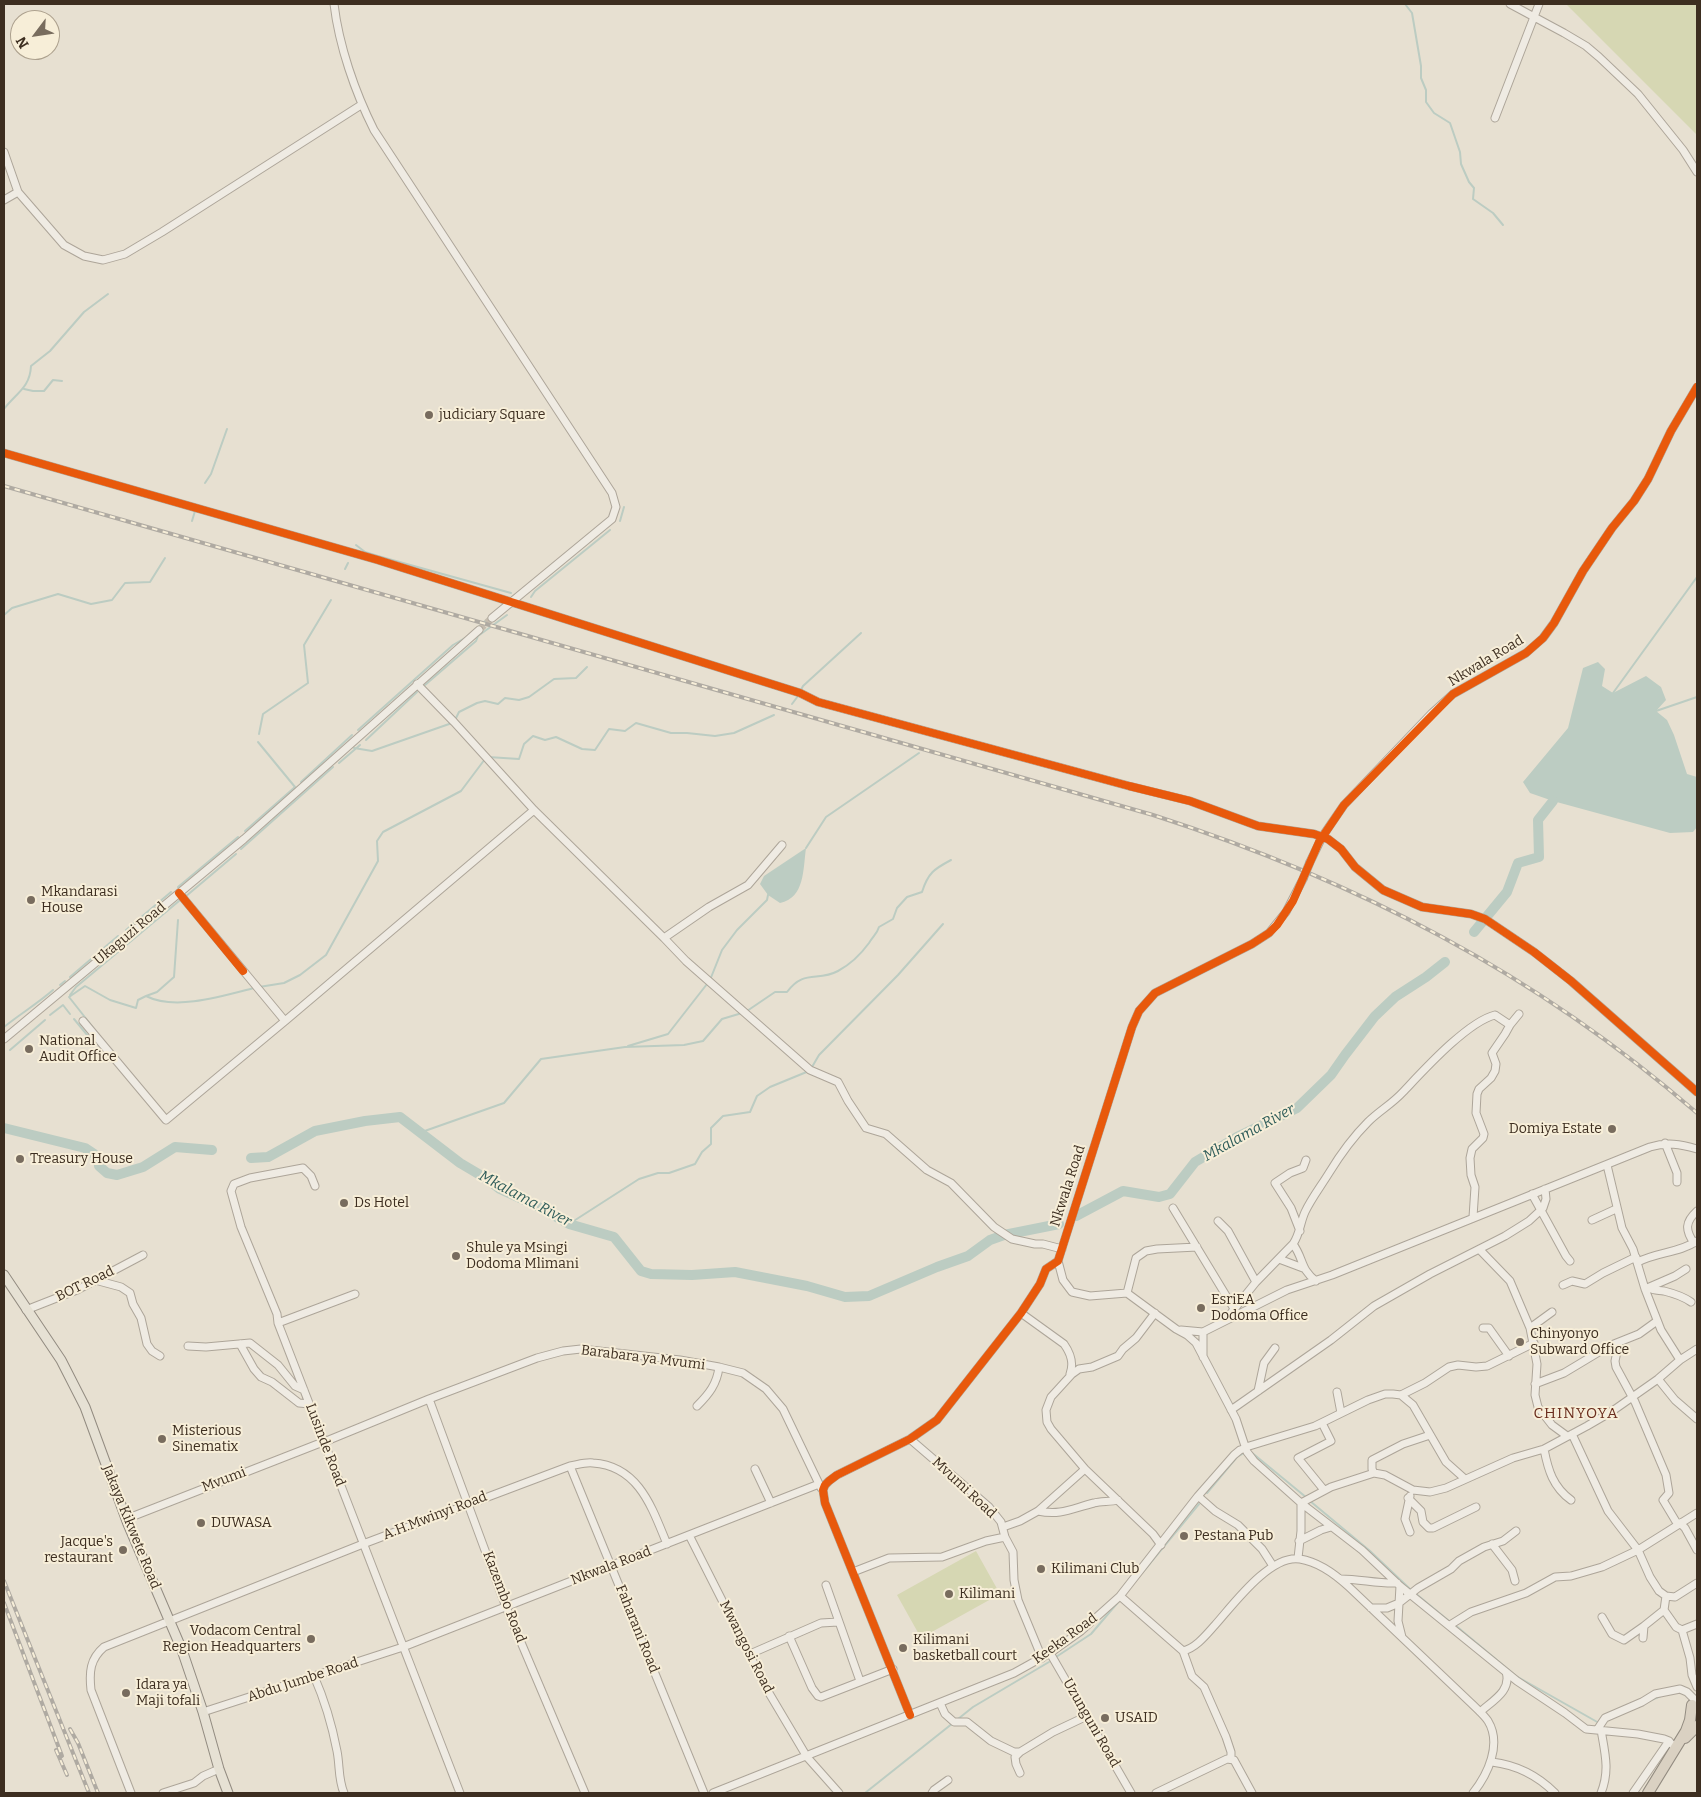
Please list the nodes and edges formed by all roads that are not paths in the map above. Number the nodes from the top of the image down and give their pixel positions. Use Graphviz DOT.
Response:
graph roads {
  1 [pos="334,4"];
  2 [pos="1510,4"];
  3 [pos="1539,4"];
  4 [pos="1534,17"];
  5 [pos="361,105"];
  6 [pos="1495,118"];
  7 [pos="4,152"];
  8 [pos="1697,172"];
  9 [pos="18,192"];
  10 [pos="4,200"];
  11 [pos="1697,389"];
  12 [pos="4,454"];
  13 [pos="512,602"];
  14 [pos="492,618"];
  15 [pos="479,630"];
  16 [pos="416,684"];
  17 [pos="534,810"];
  18 [pos="1322,837"];
  19 [pos="782,845"];
  20 [pos="179,893"];
  21 [pos="664,938"];
  22 [pos="1519,1014"];
  23 [pos="84,1021"];
  24 [pos="285,1021"];
  25 [pos="1510,1025"];
  26 [pos="4,1039"];
  27 [pos="1697,1092"];
  28 [pos="1665,1143"];
  29 [pos="1697,1150"];
  30 [pos="1306,1160"];
  31 [pos="1607,1165"];
  32 [pos="1677,1182"];
  33 [pos="315,1186"];
  34 [pos="1545,1189"];
  35 [pos="1532,1194"];
  36 [pos="1173,1208"];
  37 [pos="1616,1209"];
  38 [pos="1541,1211"];
  39 [pos="1697,1211"];
  40 [pos="1473,1218"];
  41 [pos="1592,1220"];
  42 [pos="1218,1221"];
  43 [pos="1300,1232"];
  44 [pos="1696,1242"];
  45 [pos="1293,1244"];
  46 [pos="1197,1248"];
  47 [pos="1062,1249"];
  48 [pos="1480,1250"];
  49 [pos="142,1255"];
  50 [pos="1279,1259"];
  51 [pos="1637,1259"];
  52 [pos="1058,1261"];
  53 [pos="1570,1261"];
  54 [pos="1303,1268"];
  55 [pos="1686,1269"];
  56 [pos="4,1275"];
  57 [pos="95,1280"];
  58 [pos="1316,1281"];
  59 [pos="1256,1282"];
  60 [pos="1563,1285"];
  61 [pos="1647,1288"];
  62 [pos="1127,1293"];
  63 [pos="355,1294"];
  64 [pos="1691,1302"];
  65 [pos="26,1310"];
  66 [pos="1236,1312"];
  67 [pos="1552,1312"];
  68 [pos="1021,1313"];
  69 [pos="1155,1313"];
  70 [pos="1657,1321"];
  71 [pos="278,1323"];
  72 [pos="1483,1328"];
  73 [pos="1530,1328"];
  74 [pos="1176,1329"];
  75 [pos="1203,1332"];
  76 [pos="1619,1342"];
  77 [pos="240,1344"];
  78 [pos="1534,1344"];
  79 [pos="188,1346"];
  80 [pos="1275,1348"];
  81 [pos="1697,1349"];
  82 [pos="160,1356"];
  83 [pos="1509,1356"];
  84 [pos="1203,1360"];
  85 [pos="1680,1360"];
  86 [pos="719,1367"];
  87 [pos="1070,1374"];
  88 [pos="1658,1379"];
  89 [pos="1536,1384"];
  90 [pos="304,1390"];
  91 [pos="1258,1391"];
  92 [pos="1337,1392"];
  93 [pos="1401,1395"];
  94 [pos="1631,1397"];
  95 [pos="429,1399"];
  96 [pos="309,1404"];
  97 [pos="697,1406"];
  98 [pos="1231,1410"];
  99 [pos="1694,1411"];
  100 [pos="1341,1414"];
  101 [pos="1697,1419"];
  102 [pos="1322,1423"];
  103 [pos="1430,1435"];
  104 [pos="1570,1435"];
  105 [pos="910,1439"];
  106 [pos="324,1442"];
  107 [pos="1246,1448"];
  108 [pos="1544,1449"];
  109 [pos="570,1466"];
  110 [pos="755,1469"];
  111 [pos="1085,1469"];
  112 [pos="1374,1473"];
  113 [pos="1465,1479"];
  114 [pos="822,1486"];
  115 [pos="1324,1490"];
  116 [pos="1413,1490"];
  117 [pos="1198,1496"];
  118 [pos="1408,1498"];
  119 [pos="1118,1500"];
  120 [pos="1571,1500"];
  121 [pos="468,1503"];
  122 [pos="771,1503"];
  123 [pos="1301,1503"];
  124 [pos="1476,1507"];
  125 [pos="1038,1511"];
  126 [pos="1697,1514"];
  127 [pos="126,1519"];
  128 [pos="1679,1524"];
  129 [pos="1003,1527"];
  130 [pos="1330,1527"];
  131 [pos="1516,1531"];
  132 [pos="1410,1532"];
  133 [pos="689,1535"];
  134 [pos="1005,1537"];
  135 [pos="1299,1541"];
  136 [pos="363,1544"];
  137 [pos="667,1544"];
  138 [pos="1492,1544"];
  139 [pos="1161,1545"];
  140 [pos="1638,1550"];
  141 [pos="1697,1550"];
  142 [pos="1298,1558"];
  143 [pos="611,1566"];
  144 [pos="1273,1566"];
  145 [pos="853,1572"];
  146 [pos="1387,1575"];
  147 [pos="1341,1580"];
  148 [pos="1515,1581"];
  149 [pos="1377,1583"];
  150 [pos="1697,1583"];
  151 [pos="826,1585"];
  152 [pos="1398,1585"];
  153 [pos="1410,1594"];
  154 [pos="1120,1596"];
  155 [pos="1666,1596"];
  156 [pos="1399,1603"];
  157 [pos="506,1607"];
  158 [pos="834,1608"];
  159 [pos="1371,1608"];
  160 [pos="1664,1610"];
  161 [pos="1602,1617"];
  162 [pos="170,1622"];
  163 [pos="838,1622"];
  164 [pos="821,1623"];
  165 [pos="1697,1624"];
  166 [pos="1450,1625"];
  167 [pos="1644,1626"];
  168 [pos="1682,1630"];
  169 [pos="789,1636"];
  170 [pos="1402,1637"];
  171 [pos="1644,1638"];
  172 [pos="403,1647"];
  173 [pos="1183,1651"];
  174 [pos="1050,1653"];
  175 [pos="750,1654"];
  176 [pos="1042,1658"];
  177 [pos="893,1669"];
  178 [pos="1506,1672"];
  179 [pos="314,1676"];
  180 [pos="860,1681"];
  181 [pos="1697,1686"];
  182 [pos="1695,1700"];
  183 [pos="940,1703"];
  184 [pos="203,1712"];
  185 [pos="1480,1712"];
  186 [pos="910,1715"];
  187 [pos="1087,1716"];
  188 [pos="1697,1717"];
  189 [pos="1697,1726"];
  190 [pos="1599,1730"];
  191 [pos="1674,1745"];
  192 [pos="1020,1752"];
  193 [pos="807,1757"];
  194 [pos="1231,1759"];
  195 [pos="1492,1762"];
  196 [pos="219,1769"];
  197 [pos="1020,1773"];
  198 [pos="948,1780"];
  199 [pos="131,1793"];
  200 [pos="163,1793"];
  201 [pos="228,1793"];
  202 [pos="344,1793"];
  203 [pos="460,1793"];
  204 [pos="584,1793"];
  205 [pos="704,1793"];
  206 [pos="713,1793"];
  207 [pos="839,1793"];
  208 [pos="932,1793"];
  209 [pos="1131,1793"];
  210 [pos="1156,1793"];
  211 [pos="1252,1793"];
  212 [pos="1474,1793"];
  213 [pos="1555,1793"];
  214 [pos="1601,1793"];
  215 [pos="1632,1793"];
  216 [pos="1648,1793"];
  1 -- 5 [label="street"];
  2 -- 4 [label="street"];
  3 -- 4 [label="street"];
  4 -- 6 [label="street"];
  4 -- 8 [label="street"];
  5 -- 9 [label="street"];
  5 -- 13 [label="street"];
  7 -- 9 [label="street"];
  9 -- 10 [label="street"];
  11 -- 18 [label="street, Nkwala Road"];
  12 -- 13 [label="street"];
  13 -- 14 [label="street"];
  13 -- 18 [label="street"];
  15 -- 16 [label="street, Ukaguzi Road"];
  16 -- 17 [label="street"];
  16 -- 20 [label="street, Ukaguzi Road"];
  17 -- 21 [label="street"];
  17 -- 24 [label="street"];
  18 -- 27 [label="street"];
  18 -- 47 [label="street, Nkwala Road, bridge"];
  19 -- 21 [label="street"];
  20 -- 24 [label="street"];
  20 -- 26 [label="street, Ukaguzi Road"];
  21 -- 47 [label="street"];
  22 -- 25 [label="street"];
  23 -- 24 [label="street"];
  25 -- 40 [label="street"];
  25 -- 43 [label="street"];
  28 -- 29 [label="street"];
  28 -- 31 [label="street"];
  28 -- 32 [label="street"];
  30 -- 43 [label="street"];
  31 -- 34 [label="street"];
  31 -- 37 [label="street"];
  33 -- 71 [label="street, Lusinde Road"];
  34 -- 35 [label="street"];
  34 -- 38 [label="street"];
  35 -- 38 [label="street"];
  35 -- 40 [label="street"];
  36 -- 46 [label="street"];
  37 -- 41 [label="street"];
  37 -- 51 [label="street"];
  38 -- 48 [label="street"];
  38 -- 53 [label="street"];
  39 -- 44 [label="street"];
  40 -- 58 [label="street"];
  42 -- 59 [label="street"];
  43 -- 45 [label="street"];
  44 -- 51 [label="street"];
  45 -- 50 [label="street"];
  45 -- 54 [label="street"];
  46 -- 62 [label="street"];
  46 -- 66 [label="street"];
  47 -- 52 [label="street, Nkwala Road"];
  48 -- 73 [label="street"];
  48 -- 91 [label="street"];
  49 -- 57 [label="street, BOT Road"];
  50 -- 54 [label="street"];
  50 -- 59 [label="street"];
  51 -- 60 [label="street"];
  51 -- 61 [label="street"];
  52 -- 62 [label="street"];
  52 -- 68 [label="street, Nkwala Road"];
  54 -- 58 [label="street"];
  55 -- 61 [label="street"];
  56 -- 65 [label="main road, Jakaya Kikwete Road"];
  57 -- 65 [label="street, BOT Road"];
  57 -- 82 [label="street"];
  58 -- 66 [label="street"];
  59 -- 66 [label="street"];
  61 -- 64 [label="street"];
  61 -- 70 [label="street"];
  62 -- 69 [label="street"];
  63 -- 71 [label="street"];
  65 -- 127 [label="main road, Jakaya Kikwete Road"];
  66 -- 75 [label="street"];
  67 -- 73 [label="street"];
  68 -- 87 [label="street"];
  68 -- 105 [label="street, Nkwala Road"];
  69 -- 74 [label="street"];
  69 -- 111 [label="street"];
  70 -- 76 [label="street"];
  70 -- 85 [label="street"];
  71 -- 90 [label="street, Lusinde Road"];
  72 -- 83 [label="street"];
  73 -- 78 [label="street"];
  74 -- 75 [label="street"];
  74 -- 84 [label="street"];
  75 -- 84 [label="street"];
  76 -- 89 [label="street"];
  76 -- 94 [label="street"];
  77 -- 79 [label="street"];
  77 -- 90 [label="street"];
  77 -- 96 [label="street"];
  78 -- 83 [label="street"];
  78 -- 89 [label="street"];
  80 -- 91 [label="street"];
  81 -- 85 [label="street"];
  83 -- 93 [label="street"];
  84 -- 98 [label="street"];
  85 -- 88 [label="street"];
  86 -- 95 [label="street, Barabara ya Mvumi"];
  86 -- 97 [label="street"];
  86 -- 114 [label="street, Barabara ya Mvumi"];
  88 -- 94 [label="street"];
  88 -- 99 [label="street"];
  89 -- 104 [label="street"];
  90 -- 96 [label="street, Lusinde Road"];
  91 -- 98 [label="street"];
  92 -- 100 [label="street"];
  93 -- 100 [label="street"];
  93 -- 103 [label="street"];
  94 -- 104 [label="street"];
  94 -- 128 [label="street"];
  95 -- 106 [label="street, Barabara ya Mvumi"];
  95 -- 121 [label="street, Kazembo Road"];
  96 -- 106 [label="street, Lusinde Road"];
  98 -- 107 [label="street"];
  99 -- 101 [label="street"];
  100 -- 102 [label="street"];
  102 -- 107 [label="street"];
  102 -- 115 [label="street"];
  103 -- 112 [label="street"];
  103 -- 113 [label="street"];
  104 -- 108 [label="street"];
  104 -- 140 [label="street"];
  105 -- 114 [label="street, Nkwala Road"];
  105 -- 129 [label="street, Mvumi Road"];
  106 -- 127 [label="street, Mvumi"];
  106 -- 136 [label="street, Lusinde Road"];
  107 -- 117 [label="street, Keeka Road"];
  107 -- 123 [label="street"];
  108 -- 113 [label="street"];
  108 -- 120 [label="street"];
  109 -- 121 [label="street, A.H.Mwinyi Road"];
  109 -- 137 [label="street, A.H.Mwinyi Road"];
  109 -- 143 [label="street, Faharani Road"];
  110 -- 122 [label="street"];
  111 -- 119 [label="street"];
  111 -- 125 [label="street"];
  112 -- 115 [label="street"];
  112 -- 116 [label="street"];
  113 -- 116 [label="street"];
  114 -- 122 [label="street, Nkwala Road"];
  114 -- 145 [label="street, Barabara ya Mvumi"];
  115 -- 123 [label="street"];
  116 -- 118 [label="street"];
  117 -- 139 [label="street, Keeka Road"];
  117 -- 144 [label="street"];
  118 -- 124 [label="street"];
  118 -- 132 [label="street"];
  119 -- 125 [label="street"];
  119 -- 139 [label="street"];
  121 -- 136 [label="street, A.H.Mwinyi Road"];
  121 -- 157 [label="street, Kazembo Road"];
  122 -- 133 [label="street, Nkwala Road"];
  123 -- 130 [label="street"];
  123 -- 135 [label="street"];
  125 -- 129 [label="street"];
  126 -- 128 [label="street"];
  127 -- 162 [label="main road, Jakaya Kikwete Road"];
  128 -- 140 [label="street"];
  128 -- 141 [label="street"];
  129 -- 134 [label="street, Mvumi Road"];
  130 -- 135 [label="street"];
  130 -- 146 [label="street"];
  131 -- 138 [label="street"];
  133 -- 137 [label="street, Nkwala Road"];
  133 -- 175 [label="street, Mwangosi Road"];
  134 -- 145 [label="street"];
  134 -- 176 [label="street, Mvumi Road"];
  135 -- 142 [label="street"];
  136 -- 162 [label="street, A.H.Mwinyi Road"];
  136 -- 172 [label="street, Lusinde Road"];
  137 -- 143 [label="street, Nkwala Road"];
  138 -- 148 [label="street"];
  138 -- 153 [label="street"];
  139 -- 154 [label="street, Keeka Road"];
  140 -- 155 [label="street"];
  140 -- 166 [label="street"];
  142 -- 144 [label="street"];
  142 -- 147 [label="street"];
  143 -- 157 [label="street, Nkwala Road"];
  143 -- 205 [label="street, Faharani Road"];
  144 -- 173 [label="street"];
  145 -- 177 [label="street, Barabara ya Mvumi"];
  146 -- 149 [label="street"];
  146 -- 152 [label="street"];
  147 -- 149 [label="street"];
  147 -- 159 [label="street"];
  149 -- 152 [label="street"];
  150 -- 155 [label="street"];
  151 -- 158 [label="street"];
  152 -- 153 [label="street"];
  152 -- 156 [label="street"];
  153 -- 156 [label="street"];
  153 -- 166 [label="street"];
  154 -- 173 [label="street"];
  154 -- 174 [label="street, Keeka Road"];
  155 -- 160 [label="street"];
  156 -- 159 [label="street"];
  156 -- 170 [label="street"];
  157 -- 172 [label="street, Nkwala Road"];
  157 -- 204 [label="street, Kazembo Road"];
  158 -- 163 [label="street"];
  158 -- 164 [label="street"];
  159 -- 170 [label="street"];
  160 -- 167 [label="street"];
  160 -- 168 [label="street"];
  161 -- 167 [label="street"];
  162 -- 184 [label="main road, Jakaya Kikwete Road"];
  162 -- 199 [label="street, A.H.Mwinyi Road"];
  163 -- 164 [label="street"];
  163 -- 180 [label="street"];
  164 -- 169 [label="street"];
  165 -- 168 [label="street"];
  166 -- 178 [label="street"];
  167 -- 171 [label="street"];
  168 -- 181 [label="street"];
  169 -- 175 [label="street"];
  169 -- 180 [label="street"];
  170 -- 185 [label="street"];
  172 -- 179 [label="street, Abdu Jumbe Road"];
  172 -- 203 [label="street, Lusinde Road"];
  173 -- 194 [label="street"];
  174 -- 176 [label="street, Keeka Road"];
  174 -- 187 [label="street, Uzunguni Road"];
  175 -- 193 [label="street, Mwangosi Road"];
  176 -- 183 [label="street, Keeka Road"];
  177 -- 180 [label="street"];
  177 -- 186 [label="street, Barabara ya Mvumi"];
  178 -- 185 [label="street"];
  178 -- 190 [label="street"];
  179 -- 184 [label="street, Abdu Jumbe Road"];
  179 -- 202 [label="street"];
  182 -- 188 [label="highway"];
  182 -- 190 [label="street"];
  182 -- 191 [label="highway"];
  183 -- 186 [label="street, Keeka Road"];
  183 -- 192 [label="street"];
  184 -- 196 [label="main road, Jakaya Kikwete Road"];
  185 -- 195 [label="street"];
  186 -- 193 [label="street, Keeka Road"];
  187 -- 192 [label="street"];
  187 -- 209 [label="street, Uzunguni Road"];
  189 -- 191 [label="highway"];
  190 -- 191 [label="street"];
  190 -- 214 [label="street"];
  191 -- 215 [label="street"];
  191 -- 216 [label="highway"];
  192 -- 197 [label="street"];
  193 -- 206 [label="street, Keeka Road"];
  193 -- 207 [label="street, Mwangosi Road"];
  194 -- 210 [label="street"];
  194 -- 211 [label="street"];
  195 -- 212 [label="street"];
  195 -- 213 [label="street"];
  196 -- 200 [label="street"];
  196 -- 201 [label="main road, Jakaya Kikwete Road"];
  198 -- 208 [label="street"];
}
